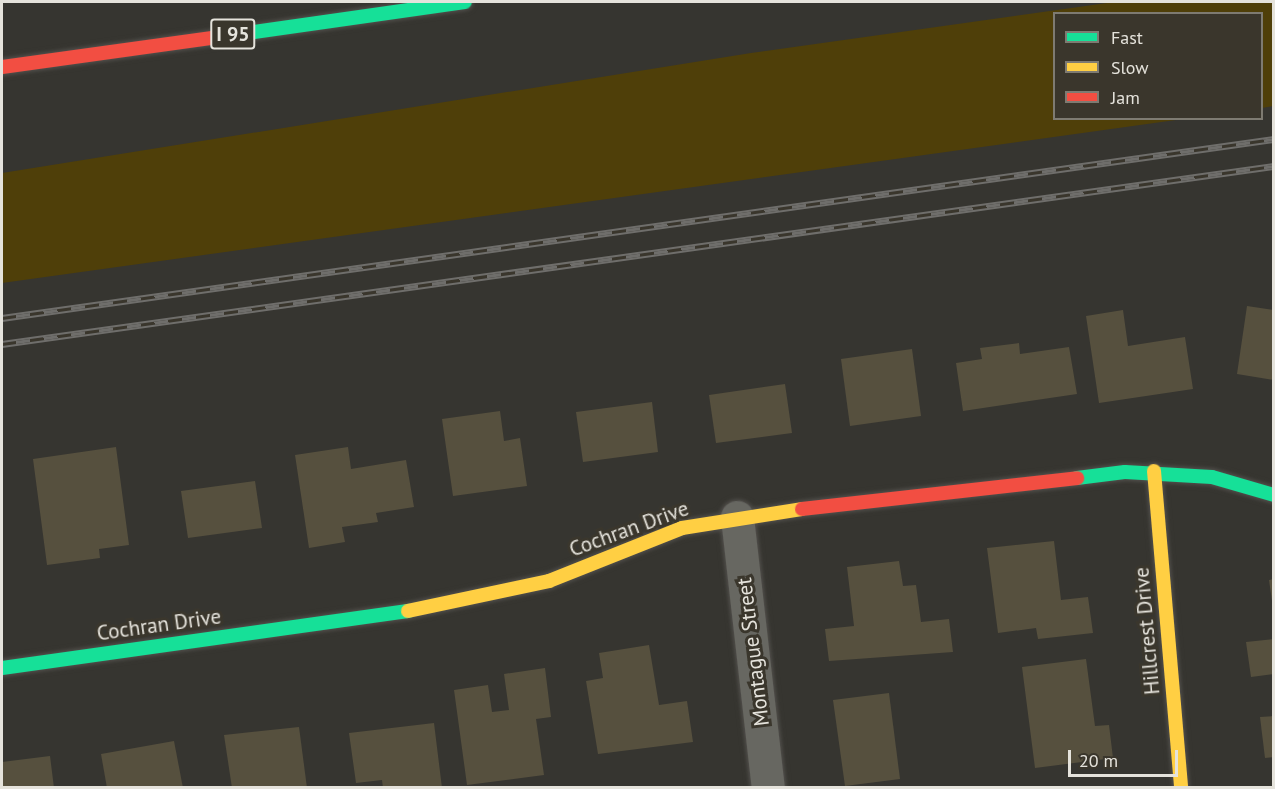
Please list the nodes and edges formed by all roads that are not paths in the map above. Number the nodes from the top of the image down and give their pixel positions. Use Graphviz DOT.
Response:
graph roads {
  1 [pos="465,2"];
  2 [pos="2,67"];
  3 [pos="1154,471"];
  4 [pos="1274,495"];
  5 [pos="737,517"];
  6 [pos="2,668"];
  7 [pos="768,788"];
  8 [pos="1181,788"];
  1 -- 2 [label="main road, I 95"];
  3 -- 4 [label="main road, Cochran Drive"];
  3 -- 5 [label="main road, Cochran Drive"];
  3 -- 8 [label="main road, Hillcrest Drive"];
  5 -- 6 [label="main road, Cochran Drive"];
  5 -- 7 [label="street, Montague Street"];
}
